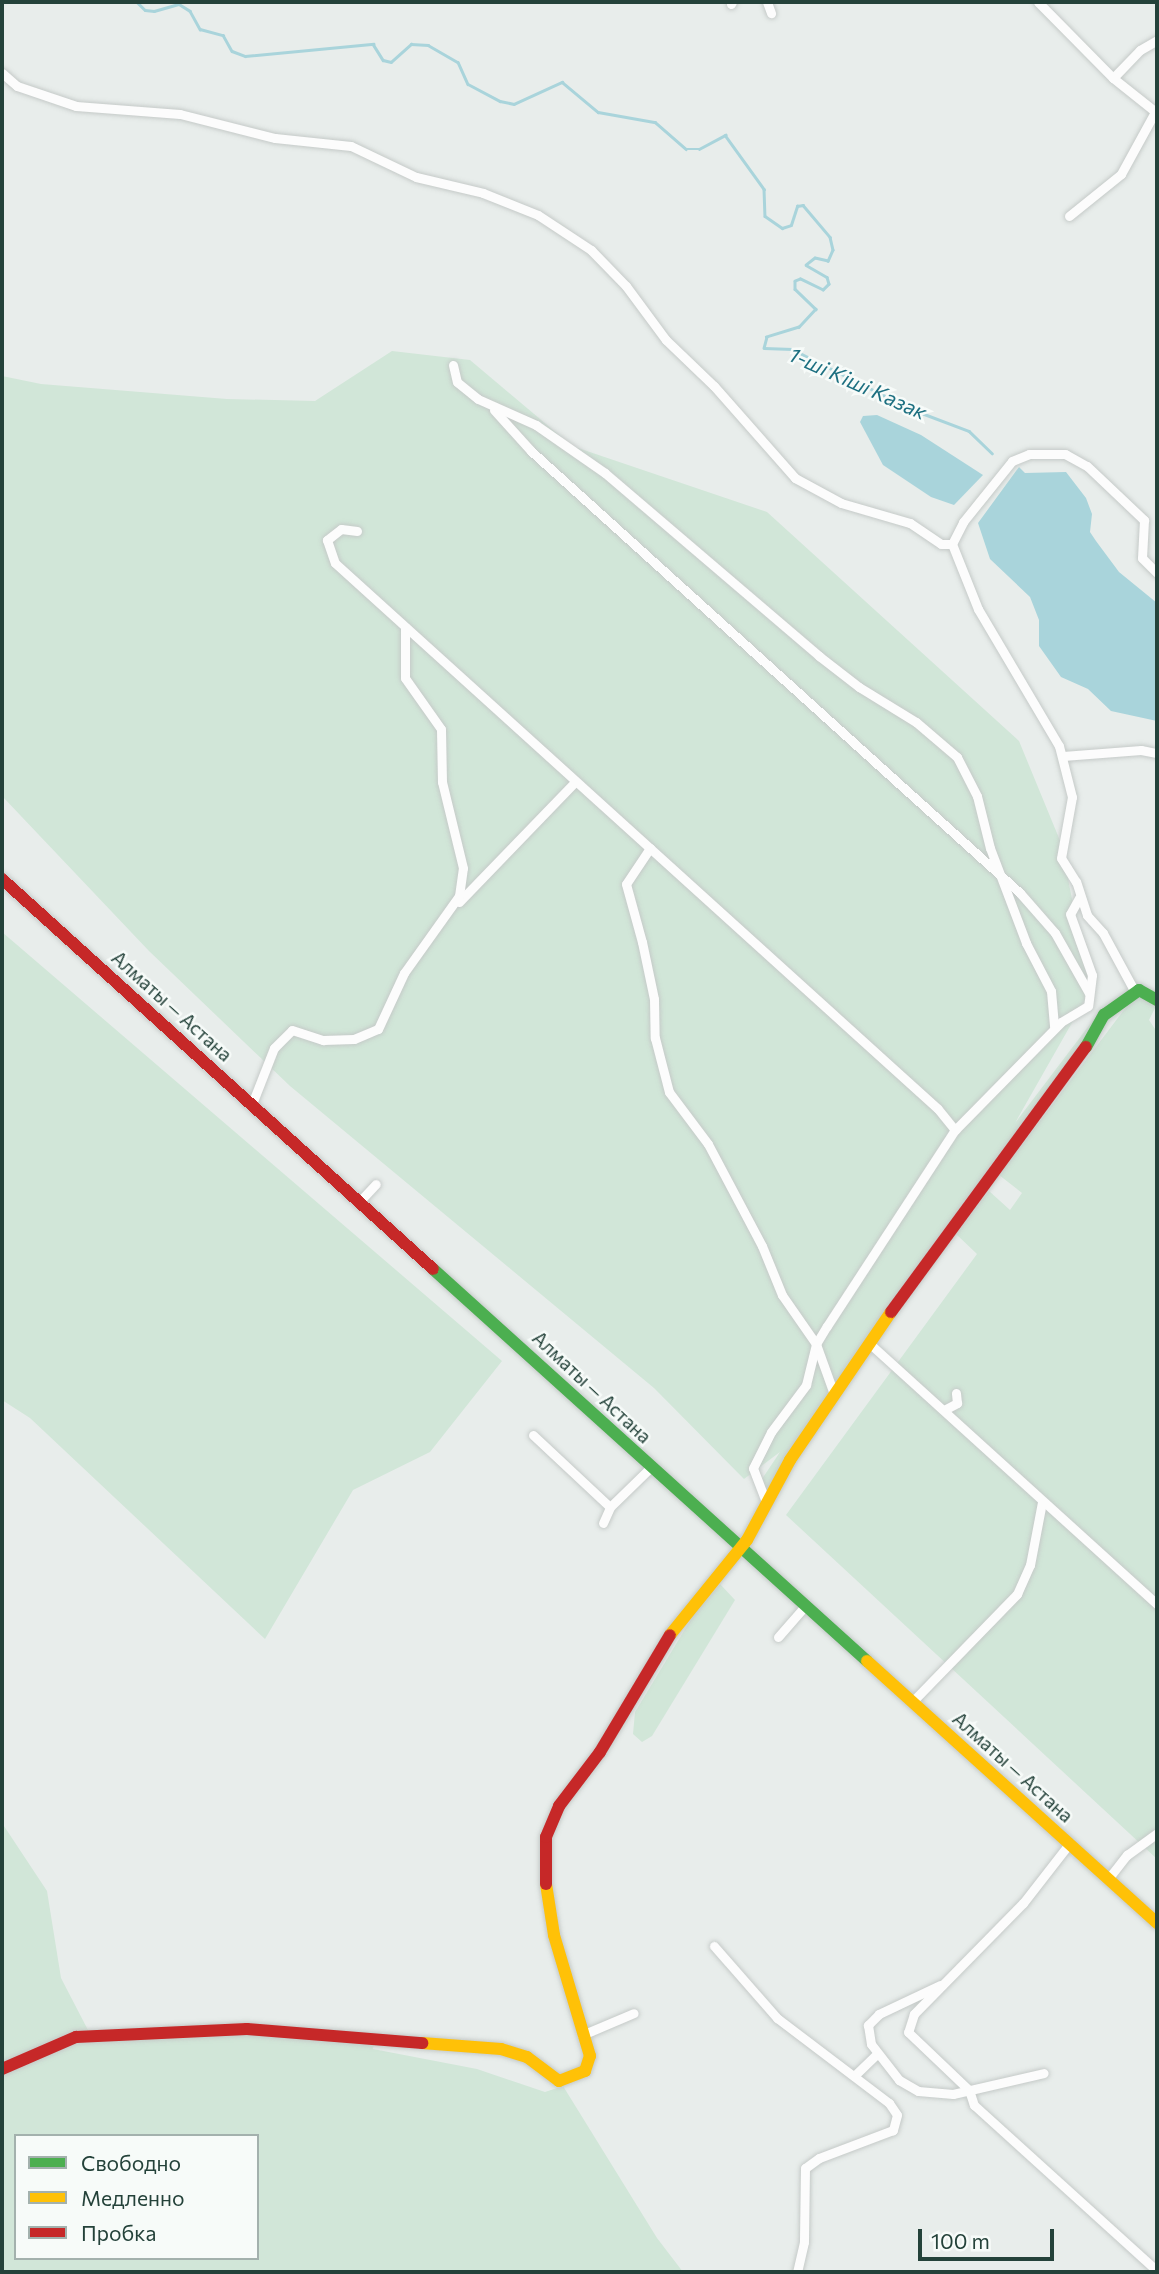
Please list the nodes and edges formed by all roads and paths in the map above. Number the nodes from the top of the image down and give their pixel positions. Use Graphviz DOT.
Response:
graph roads {
  1 [pos="767,2"];
  2 [pos="1038,2"];
  3 [pos="771,13"];
  4 [pos="1157,40"];
  5 [pos="2,73"];
  6 [pos="1113,78"];
  7 [pos="1156,113"];
  8 [pos="1069,216"];
  9 [pos="453,365"];
  10 [pos="490,407"];
  11 [pos="357,531"];
  12 [pos="952,544"];
  13 [pos="1157,573"];
  14 [pos="405,627"];
  15 [pos="1157,753"];
  16 [pos="1063,756"];
  17 [pos="575,782"];
  18 [pos="650,848"];
  19 [pos="998,873"];
  20 [pos="2,878"];
  21 [pos="1079,898"];
  22 [pos="453,908"];
  23 [pos="1135,992"];
  24 [pos="1089,993"];
  25 [pos="1157,1000"];
  26 [pos="1088,1006"];
  27 [pos="1104,1015"];
  28 [pos="1054,1028"];
  29 [pos="252,1104"];
  30 [pos="955,1130"];
  31 [pos="376,1184"];
  32 [pos="360,1201"];
  33 [pos="869,1343"];
  34 [pos="816,1344"];
  35 [pos="956,1393"];
  36 [pos="834,1394"];
  37 [pos="944,1410"];
  38 [pos="533,1435"];
  39 [pos="651,1467"];
  40 [pos="766,1502"];
  41 [pos="1042,1502"];
  42 [pos="610,1507"];
  43 [pos="603,1523"];
  44 [pos="741,1548"];
  45 [pos="1157,1604"];
  46 [pos="805,1606"];
  47 [pos="778,1637"];
  48 [pos="912,1702"];
  49 [pos="1157,1833"];
  50 [pos="1069,1844"];
  51 [pos="1108,1879"];
  52 [pos="1157,1923"];
  53 [pos="714,1946"];
  54 [pos="942,1984"];
  55 [pos="634,2013"];
  56 [pos="582,2035"];
  57 [pos="877,2054"];
  58 [pos="2,2069"];
  59 [pos="1044,2073"];
  60 [pos="853,2076"];
  61 [pos="968,2090"];
  62 [pos="1157,2271"];
  63 [pos="797,2272"];
  1 -- 3 [label="street"];
  2 -- 6 [label="street"];
  4 -- 6 [label="street"];
  5 -- 12 [label="street"];
  6 -- 7 [label="street"];
  7 -- 8 [label="street"];
  9 -- 10 [label="street"];
  10 -- 19 [label="street"];
  10 -- 19 [label="street"];
  11 -- 14 [label="street"];
  12 -- 13 [label="street"];
  12 -- 16 [label="street"];
  14 -- 17 [label="street"];
  14 -- 22 [label="street"];
  15 -- 16 [label="street"];
  16 -- 21 [label="street"];
  17 -- 18 [label="street"];
  17 -- 22 [label="street"];
  18 -- 30 [label="street"];
  18 -- 34 [label="street"];
  19 -- 24 [label="street"];
  19 -- 28 [label="street"];
  20 -- 29 [label="main road, Алматы — Астана"];
  21 -- 23 [label="street"];
  21 -- 24 [label="street"];
  22 -- 29 [label="street"];
  23 -- 25 [label="main road"];
  23 -- 27 [label="main road"];
  24 -- 26 [label="street"];
  26 -- 27 [label="street"];
  26 -- 28 [label="street"];
  27 -- 33 [label="main road"];
  28 -- 30 [label="street"];
  29 -- 32 [label="main road, Алматы — Астана"];
  30 -- 34 [label="street"];
  31 -- 32 [label="street"];
  32 -- 39 [label="main road, Алматы — Астана"];
  33 -- 36 [label="main road"];
  33 -- 37 [label="street"];
  34 -- 36 [label="street"];
  34 -- 40 [label="street"];
  35 -- 37 [label="street"];
  36 -- 40 [label="main road"];
  37 -- 41 [label="street"];
  38 -- 42 [label="street"];
  39 -- 42 [label="street"];
  39 -- 44 [label="main road, Алматы — Астана"];
  40 -- 44 [label="main road"];
  41 -- 45 [label="street"];
  41 -- 48 [label="street"];
  42 -- 43 [label="street"];
  44 -- 46 [label="main road, Алматы — Астана"];
  44 -- 56 [label="main road"];
  46 -- 47 [label="street"];
  46 -- 48 [label="main road, Алматы — Астана"];
  48 -- 50 [label="main road, Алматы — Астана"];
  49 -- 51 [label="street"];
  50 -- 51 [label="main road, Алматы — Астана"];
  50 -- 54 [label="street"];
  51 -- 52 [label="main road, Алматы — Астана"];
  53 -- 60 [label="street"];
  54 -- 57 [label="street"];
  54 -- 61 [label="street"];
  55 -- 56 [label="street"];
  56 -- 58 [label="main road"];
  57 -- 60 [label="street"];
  57 -- 61 [label="street"];
  59 -- 61 [label="street"];
  60 -- 63 [label="street"];
  61 -- 62 [label="street"];
}
